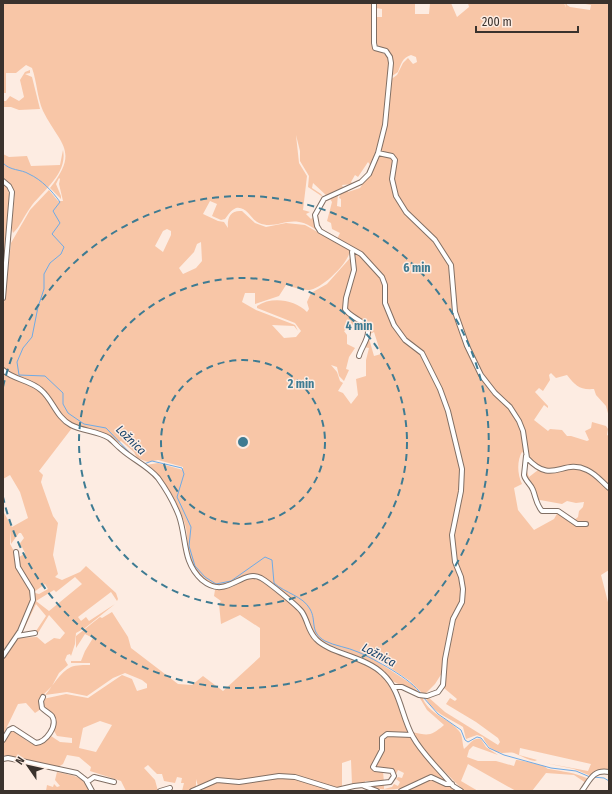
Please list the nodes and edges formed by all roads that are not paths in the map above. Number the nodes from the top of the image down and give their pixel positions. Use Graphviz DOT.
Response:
graph roads {
  1 [pos="374,4"];
  2 [pos="378,153"];
  3 [pos="3,181"];
  4 [pos="352,252"];
  5 [pos="3,298"];
  6 [pos="359,356"];
  7 [pos="3,370"];
  8 [pos="526,455"];
  9 [pos="609,488"];
  10 [pos="586,524"];
  11 [pos="16,552"];
  12 [pos="35,633"];
  13 [pos="17,636"];
  14 [pos="3,656"];
  15 [pos="394,687"];
  16 [pos="43,697"];
  17 [pos="412,736"];
  18 [pos="3,740"];
  19 [pos="3,759"];
  20 [pos="609,772"];
  21 [pos="87,782"];
  22 [pos="114,782"];
  23 [pos="452,784"];
  24 [pos="363,786"];
  25 [pos="161,790"];
  26 [pos="169,790"];
  27 [pos="92,791"];
  28 [pos="192,791"];
  29 [pos="377,791"];
  30 [pos="401,791"];
  31 [pos="461,791"];
  32 [pos="582,791"];
  1 -- 2 [label="street"];
  2 -- 8 [label="street"];
  2 -- 15 [label="street"];
  3 -- 5 [label="street"];
  4 -- 6 [label="street"];
  7 -- 15 [label="street"];
  8 -- 9 [label="street"];
  8 -- 10 [label="street"];
  11 -- 13 [label="street"];
  12 -- 13 [label="street"];
  13 -- 14 [label="street"];
  15 -- 17 [label="street"];
  16 -- 18 [label="street"];
  17 -- 23 [label="street"];
  17 -- 24 [label="street"];
  19 -- 21 [label="street"];
  20 -- 32 [label="street"];
  21 -- 22 [label="street"];
  21 -- 27 [label="street"];
  23 -- 30 [label="street"];
  23 -- 31 [label="street"];
  24 -- 28 [label="street"];
  24 -- 29 [label="street"];
  25 -- 26 [label="street"];
}
